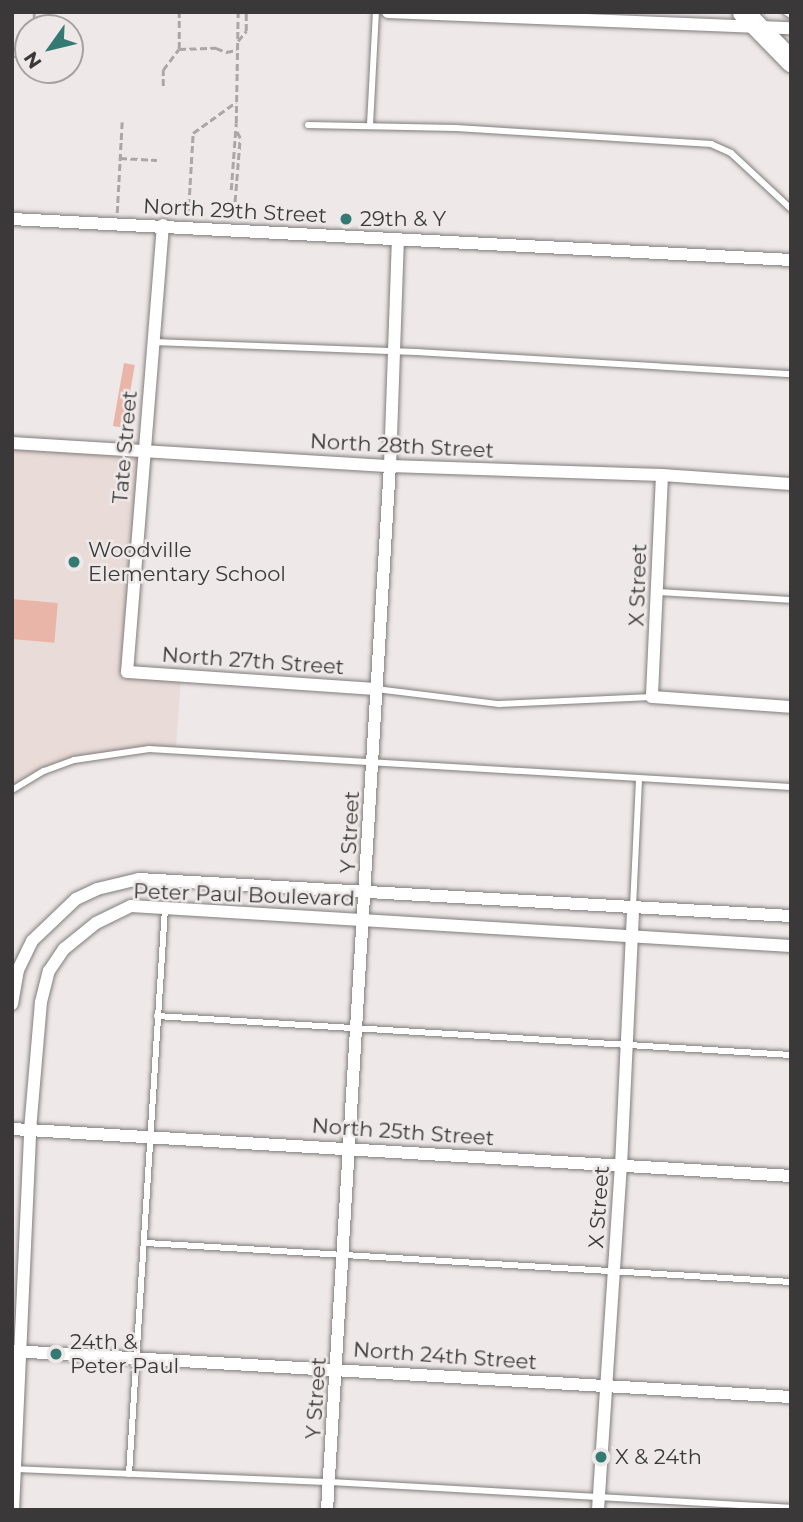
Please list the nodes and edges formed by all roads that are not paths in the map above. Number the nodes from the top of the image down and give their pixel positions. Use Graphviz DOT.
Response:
graph roads {
  1 [pos="376,12"];
  2 [pos="388,12"];
  3 [pos="786,12"];
  4 [pos="791,15"];
  5 [pos="749,19"];
  6 [pos="791,28"];
  7 [pos="791,61"];
  8 [pos="308,125"];
  9 [pos="370,125"];
  10 [pos="791,209"];
  11 [pos="12,219"];
  12 [pos="163,225"];
  13 [pos="398,240"];
  14 [pos="791,260"];
  15 [pos="153,342"];
  16 [pos="394,352"];
  17 [pos="791,374"];
  18 [pos="12,443"];
  19 [pos="144,450"];
  20 [pos="390,466"];
  21 [pos="662,475"];
  22 [pos="791,484"];
  23 [pos="657,592"];
  24 [pos="791,600"];
  25 [pos="127,672"];
  26 [pos="376,689"];
  27 [pos="652,697"];
  28 [pos="791,708"];
  29 [pos="373,764"];
  30 [pos="639,779"];
  31 [pos="791,787"];
  32 [pos="12,790"];
  33 [pos="367,892"];
  34 [pos="633,907"];
  35 [pos="165,908"];
  36 [pos="791,916"];
  37 [pos="365,919"];
  38 [pos="632,936"];
  39 [pos="791,946"];
  40 [pos="17,962"];
  41 [pos="12,1004"];
  42 [pos="158,1016"];
  43 [pos="358,1030"];
  44 [pos="627,1045"];
  45 [pos="791,1055"];
  46 [pos="12,1129"];
  47 [pos="30,1130"];
  48 [pos="149,1138"];
  49 [pos="350,1147"];
  50 [pos="621,1166"];
  51 [pos="791,1176"];
  52 [pos="146,1243"];
  53 [pos="344,1255"];
  54 [pos="614,1270"];
  55 [pos="791,1282"];
  56 [pos="17,1351"];
  57 [pos="138,1359"];
  58 [pos="337,1368"];
  59 [pos="606,1386"];
  60 [pos="791,1397"];
  61 [pos="14,1469"];
  62 [pos="130,1474"];
  63 [pos="329,1482"];
  64 [pos="598,1504"];
  65 [pos="791,1508"];
  66 [pos="13,1510"];
  67 [pos="327,1510"];
  1 -- 9 [label="lane"];
  2 -- 5 [label="street"];
  3 -- 4 [label="lane"];
  5 -- 6 [label="street"];
  5 -- 7 [label="main road"];
  8 -- 9 [label="lane"];
  9 -- 10 [label="lane"];
  11 -- 12 [label="street, North 29th Street"];
  12 -- 13 [label="street, North 29th Street"];
  12 -- 15 [label="street, Tate Street"];
  13 -- 14 [label="street, North 29th Street"];
  13 -- 16 [label="street, Y Street"];
  15 -- 16 [label="lane"];
  15 -- 19 [label="street, Tate Street"];
  16 -- 17 [label="lane"];
  16 -- 20 [label="street, Y Street"];
  18 -- 19 [label="street, North 28th Street"];
  19 -- 20 [label="street, North 28th Street"];
  19 -- 25 [label="street, Tate Street"];
  20 -- 21 [label="street, North 28th Street"];
  20 -- 26 [label="street, Y Street"];
  21 -- 22 [label="street, North 28th Street"];
  21 -- 23 [label="street, X Street"];
  23 -- 24 [label="lane"];
  23 -- 27 [label="street, X Street"];
  25 -- 26 [label="street, North 27th Street"];
  26 -- 27 [label="lane"];
  26 -- 29 [label="street, Y Street"];
  27 -- 28 [label="street"];
  29 -- 30 [label="lane"];
  29 -- 32 [label="lane"];
  29 -- 33 [label="street, Y Street"];
  30 -- 31 [label="lane"];
  30 -- 34 [label="lane"];
  33 -- 34 [label="street, Peter Paul Boulevard"];
  33 -- 37 [label="street, Y Street"];
  33 -- 40 [label="street, Peter Paul Boulevard"];
  34 -- 36 [label="street, Peter Paul Boulevard"];
  34 -- 38 [label="street, X Street"];
  35 -- 37 [label="street, Peter Paul Boulevard"];
  35 -- 42 [label="lane"];
  35 -- 47 [label="street, Peter Paul Boulevard"];
  37 -- 38 [label="street, Peter Paul Boulevard"];
  37 -- 43 [label="street, Y Street"];
  38 -- 39 [label="street, Peter Paul Boulevard"];
  38 -- 44 [label="street, X Street"];
  40 -- 41 [label="street, Peter Paul Boulevard"];
  42 -- 43 [label="lane"];
  42 -- 48 [label="lane"];
  43 -- 44 [label="lane"];
  43 -- 49 [label="street, Y Street"];
  44 -- 45 [label="lane"];
  44 -- 50 [label="street, X Street"];
  46 -- 47 [label="street, North 25th Street"];
  47 -- 48 [label="street, North 25th Street"];
  47 -- 56 [label="street, Peter Paul Boulevard"];
  48 -- 49 [label="street, North 25th Street"];
  48 -- 52 [label="lane"];
  49 -- 50 [label="street, North 25th Street"];
  49 -- 53 [label="street, Y Street"];
  50 -- 51 [label="street, North 25th Street"];
  50 -- 54 [label="street, X Street"];
  52 -- 53 [label="lane"];
  52 -- 57 [label="lane"];
  53 -- 54 [label="lane"];
  53 -- 58 [label="street, Y Street"];
  54 -- 55 [label="lane"];
  54 -- 59 [label="street, X Street"];
  56 -- 57 [label="street, North 24th Street"];
  56 -- 61 [label="street, Peter Paul Boulevard"];
  57 -- 58 [label="street, North 24th Street"];
  57 -- 62 [label="lane"];
  58 -- 59 [label="street, North 24th Street"];
  58 -- 63 [label="street, Y Street"];
  59 -- 60 [label="street, North 24th Street"];
  59 -- 64 [label="street, X Street"];
  61 -- 62 [label="lane"];
  61 -- 66 [label="street, Peter Paul Boulevard"];
  62 -- 63 [label="lane"];
  63 -- 64 [label="lane"];
  63 -- 67 [label="street, Y Street"];
  64 -- 65 [label="lane"];
}
